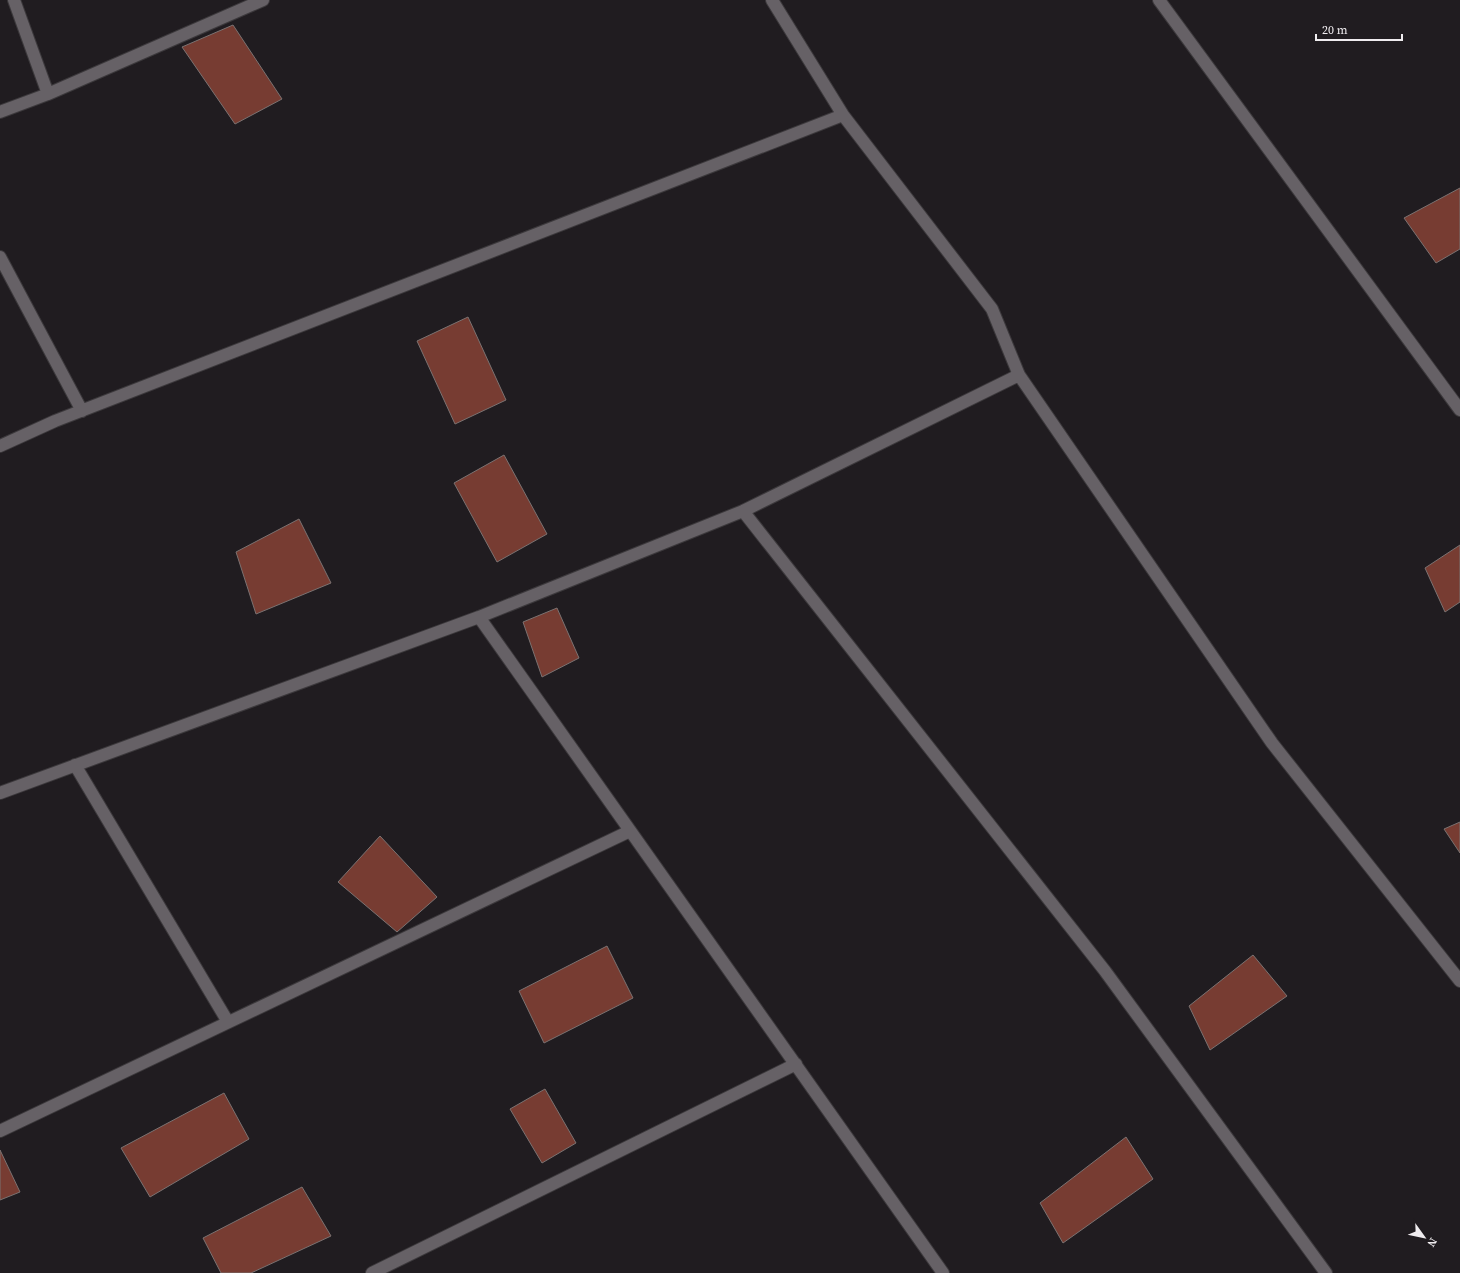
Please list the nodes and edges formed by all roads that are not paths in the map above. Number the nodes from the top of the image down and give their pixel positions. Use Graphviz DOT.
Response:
graph roads {
  1 [pos="14,0"];
  2 [pos="263,0"];
  3 [pos="772,0"];
  4 [pos="1159,0"];
  5 [pos="48,94"];
  6 [pos="0,112"];
  7 [pos="843,115"];
  8 [pos="0,257"];
  9 [pos="1019,375"];
  10 [pos="1460,410"];
  11 [pos="82,411"];
  12 [pos="0,446"];
  13 [pos="743,511"];
  14 [pos="479,617"];
  15 [pos="75,765"];
  16 [pos="0,793"];
  17 [pos="630,831"];
  18 [pos="1460,981"];
  19 [pos="228,1022"];
  20 [pos="796,1064"];
  21 [pos="0,1131"];
  22 [pos="372,1273"];
  23 [pos="943,1273"];
  24 [pos="1326,1273"];
  1 -- 5 [label="street"];
  2 -- 5 [label="street"];
  3 -- 7 [label="street"];
  4 -- 10 [label="street"];
  5 -- 6 [label="street"];
  7 -- 9 [label="street"];
  7 -- 11 [label="street"];
  8 -- 11 [label="street"];
  9 -- 13 [label="street"];
  9 -- 18 [label="street"];
  11 -- 12 [label="street"];
  13 -- 14 [label="street"];
  13 -- 24 [label="street"];
  14 -- 15 [label="street"];
  14 -- 17 [label="street"];
  15 -- 16 [label="street"];
  15 -- 19 [label="street"];
  17 -- 19 [label="street"];
  17 -- 20 [label="street"];
  19 -- 21 [label="street"];
  20 -- 22 [label="street"];
  20 -- 23 [label="street"];
}
